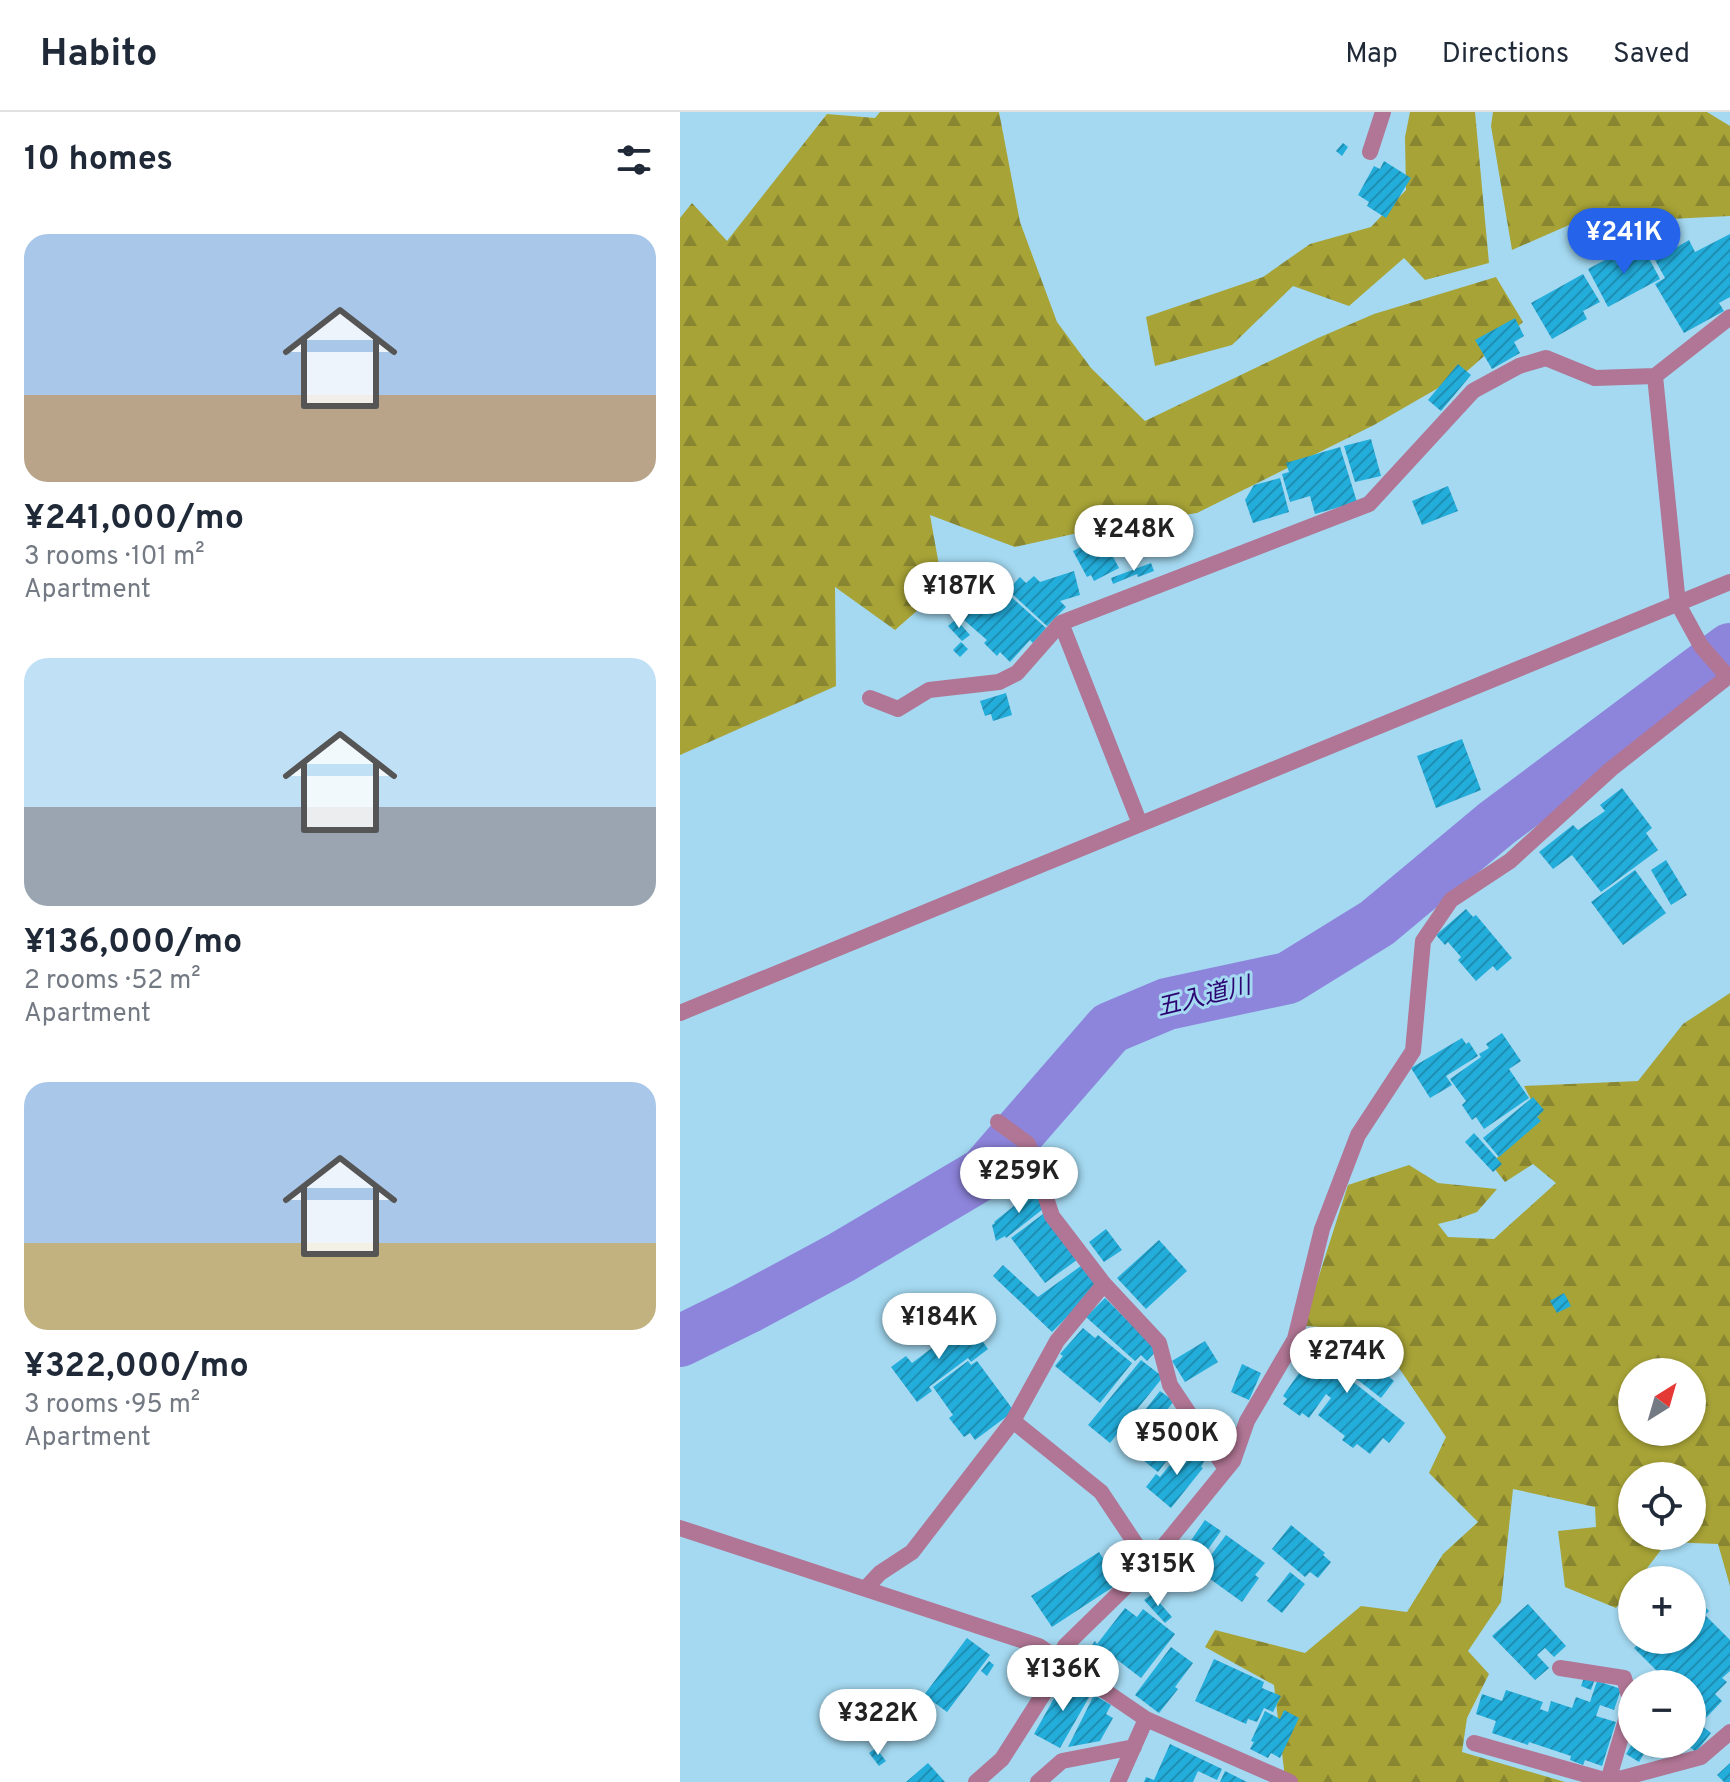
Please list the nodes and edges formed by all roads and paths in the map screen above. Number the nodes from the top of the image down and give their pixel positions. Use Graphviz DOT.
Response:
graph roads {
  1 [pos="1383,112"];
  2 [pos="1370,152"];
  3 [pos="1730,317"];
  4 [pos="1655,376"];
  5 [pos="1730,582"];
  6 [pos="1678,604"];
  7 [pos="1061,623"];
  8 [pos="1729,676"];
  9 [pos="870,698"];
  10 [pos="1140,824"];
  11 [pos="680,1013"];
  12 [pos="998,1122"];
  13 [pos="1104,1284"];
  14 [pos="1013,1421"];
  15 [pos="1226,1469"];
  16 [pos="680,1528"];
  17 [pos="1149,1564"];
  18 [pos="865,1589"];
  19 [pos="1058,1659"];
  20 [pos="1560,1668"];
  21 [pos="1146,1719"];
  22 [pos="1730,1732"];
  23 [pos="1474,1743"];
  24 [pos="1134,1747"];
  25 [pos="976,1782"];
  26 [pos="1038,1782"];
  27 [pos="1118,1782"];
  28 [pos="1290,1782"];
  29 [pos="1608,1782"];
  1 -- 2 [label="street"];
  3 -- 4 [label="street"];
  4 -- 6 [label="street"];
  4 -- 7 [label="street"];
  5 -- 6 [label="street"];
  6 -- 8 [label="street"];
  6 -- 10 [label="street"];
  7 -- 9 [label="street"];
  7 -- 10 [label="street"];
  8 -- 15 [label="street"];
  10 -- 11 [label="street"];
  12 -- 13 [label="street"];
  13 -- 14 [label="street"];
  13 -- 15 [label="street"];
  14 -- 17 [label="street"];
  14 -- 18 [label="street"];
  15 -- 17 [label="street"];
  16 -- 18 [label="street"];
  17 -- 19 [label="street"];
  18 -- 19 [label="street"];
  19 -- 21 [label="street"];
  19 -- 25 [label="street"];
  20 -- 29 [label="street"];
  21 -- 24 [label="street"];
  21 -- 28 [label="street"];
  22 -- 29 [label="street"];
  23 -- 29 [label="street"];
  24 -- 26 [label="street"];
  24 -- 27 [label="street"];
}
